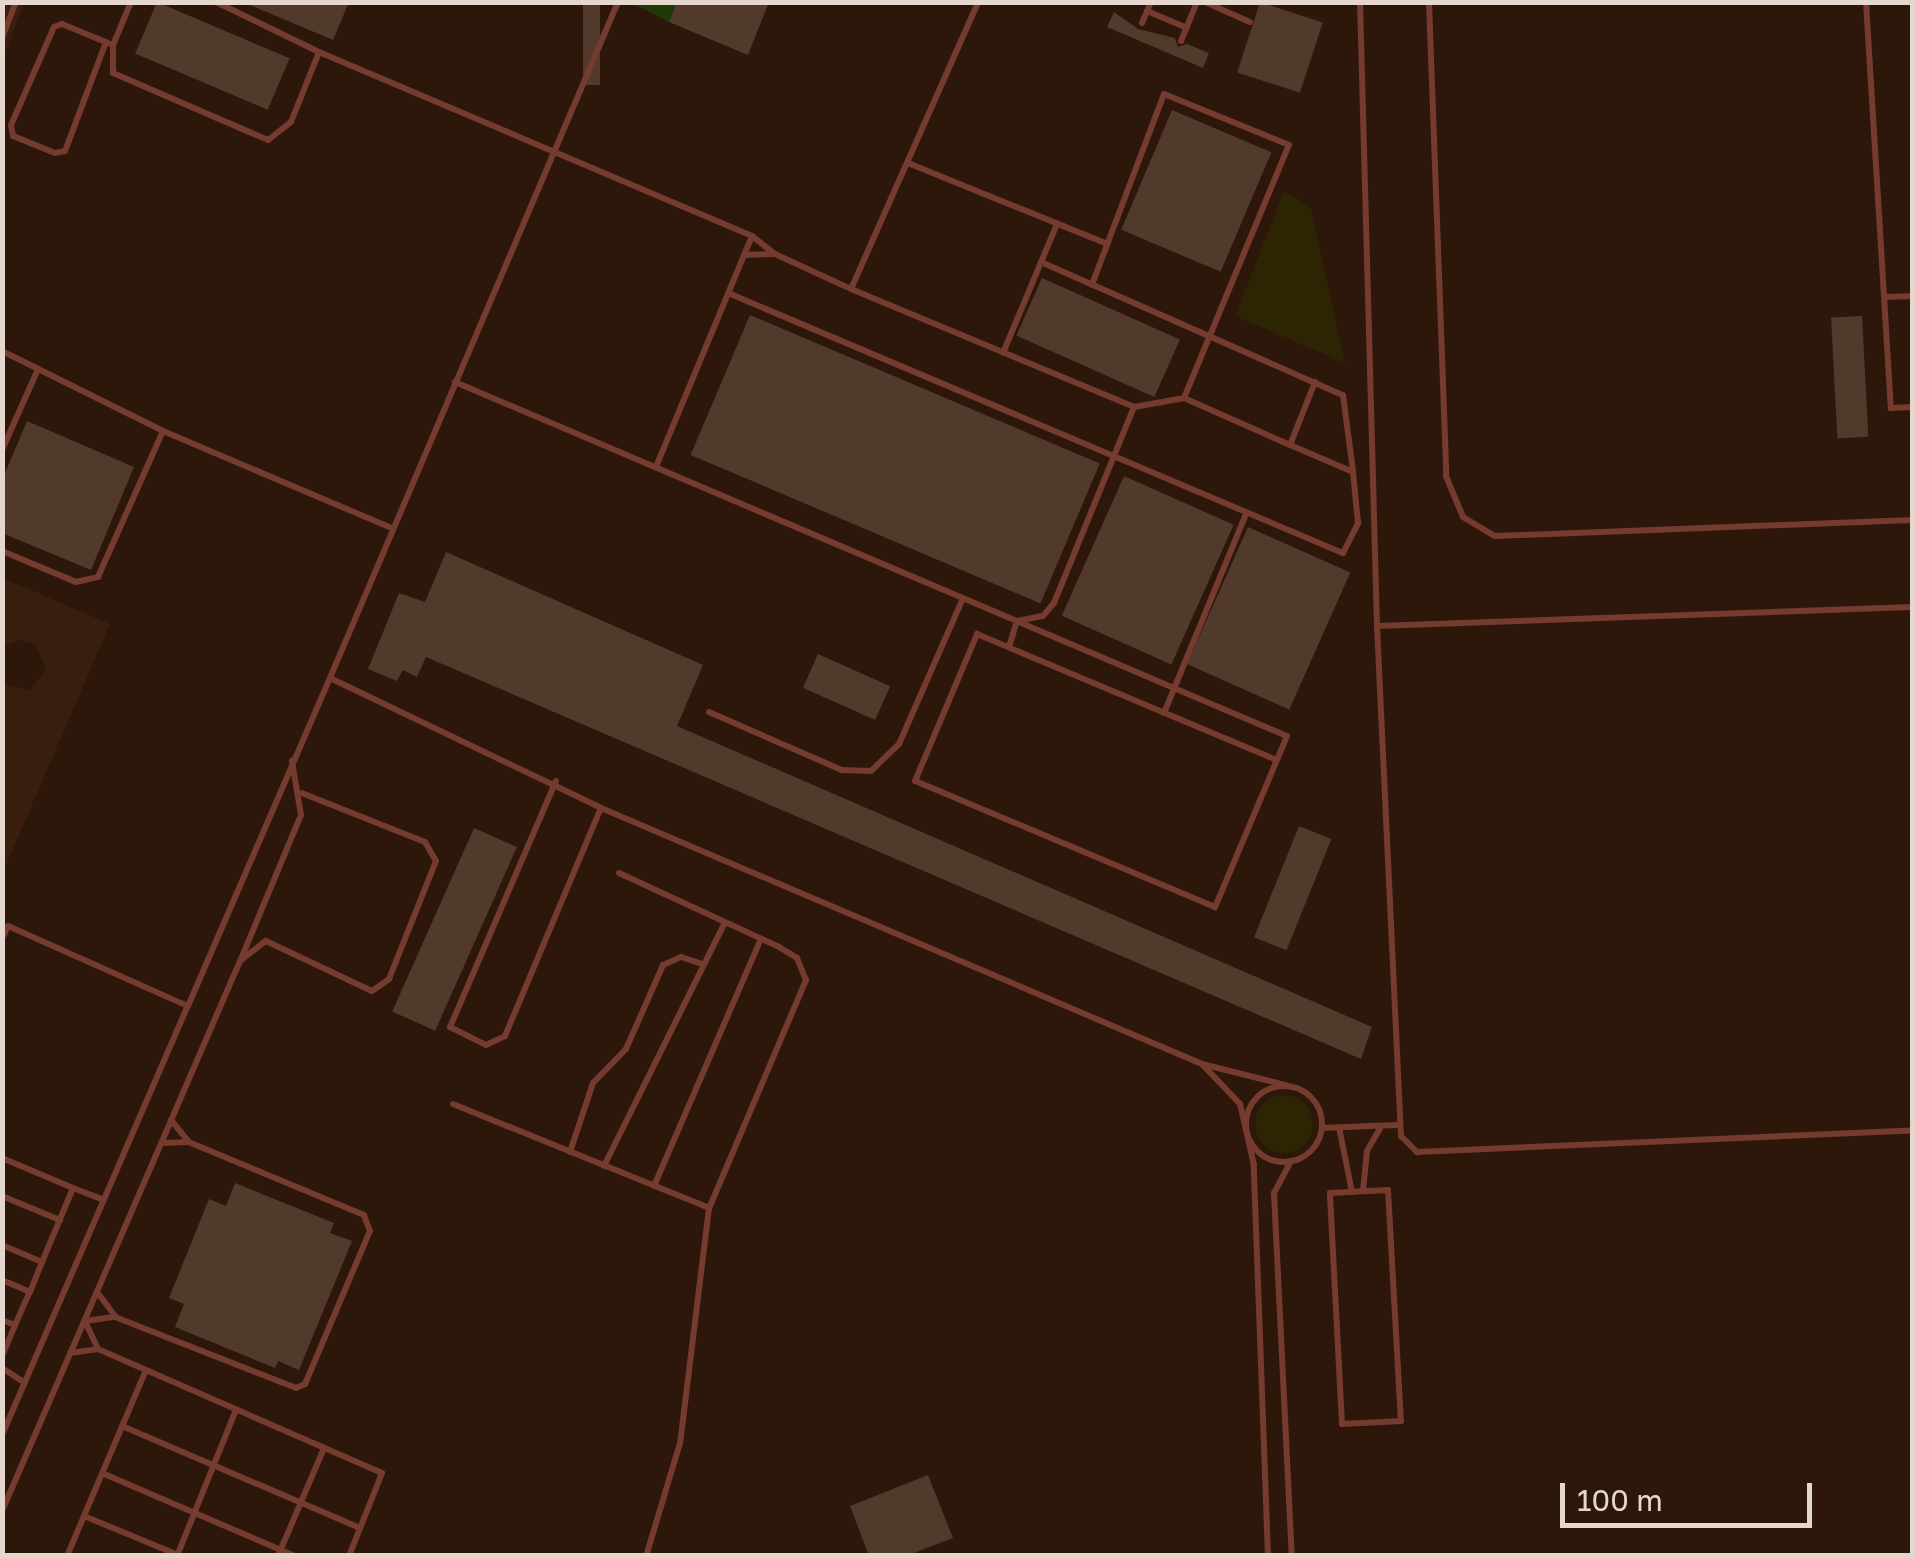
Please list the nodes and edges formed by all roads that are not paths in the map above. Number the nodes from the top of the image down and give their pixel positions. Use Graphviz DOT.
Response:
graph roads {
  1 [pos="16,2"];
  2 [pos="131,2"];
  3 [pos="216,2"];
  4 [pos="618,2"];
  5 [pos="978,2"];
  6 [pos="1150,2"];
  7 [pos="1201,2"];
  8 [pos="1360,2"];
  9 [pos="1429,2"];
  10 [pos="1866,2"];
  11 [pos="1147,11"];
  12 [pos="1250,22"];
  13 [pos="1142,24"];
  14 [pos="1186,28"];
  15 [pos="2,38"];
  16 [pos="1181,41"];
  17 [pos="109,44"];
  18 [pos="320,52"];
  19 [pos="555,152"];
  20 [pos="908,163"];
  21 [pos="1058,224"];
  22 [pos="752,236"];
  23 [pos="1107,244"];
  24 [pos="775,254"];
  25 [pos="744,255"];
  26 [pos="1041,262"];
  27 [pos="1092,284"];
  28 [pos="852,289"];
  29 [pos="728,294"];
  30 [pos="1912,296"];
  31 [pos="1886,297"];
  32 [pos="1210,336"];
  33 [pos="2,352"];
  34 [pos="1003,352"];
  35 [pos="38,369"];
  36 [pos="455,382"];
  37 [pos="1314,382"];
  38 [pos="1184,398"];
  39 [pos="1134,407"];
  40 [pos="1912,407"];
  41 [pos="163,431"];
  42 [pos="1290,445"];
  43 [pos="2,450"];
  44 [pos="1114,456"];
  45 [pos="656,467"];
  46 [pos="1353,472"];
  47 [pos="1247,512"];
  48 [pos="1912,520"];
  49 [pos="392,528"];
  50 [pos="2,551"];
  51 [pos="963,598"];
  52 [pos="1912,607"];
  53 [pos="1017,621"];
  54 [pos="1378,626"];
  55 [pos="1009,648"];
  56 [pos="330,678"];
  57 [pos="1174,688"];
  58 [pos="709,712"];
  59 [pos="1164,712"];
  60 [pos="292,760"];
  61 [pos="1277,760"];
  62 [pos="556,781"];
  63 [pos="302,793"];
  64 [pos="601,808"];
  65 [pos="619,873"];
  66 [pos="725,922"];
  67 [pos="2,939"];
  68 [pos="761,939"];
  69 [pos="240,961"];
  70 [pos="702,964"];
  71 [pos="188,1006"];
  72 [pos="1202,1064"];
  73 [pos="1289,1086"];
  74 [pos="453,1104"];
  75 [pos="171,1120"];
  76 [pos="1397,1125"];
  77 [pos="1382,1126"];
  78 [pos="1340,1127"];
  79 [pos="1322,1128"];
  80 [pos="1912,1130"];
  81 [pos="1246,1131"];
  82 [pos="189,1142"];
  83 [pos="161,1144"];
  84 [pos="570,1152"];
  85 [pos="2,1158"];
  86 [pos="1292,1161"];
  87 [pos="604,1166"];
  88 [pos="654,1186"];
  89 [pos="73,1188"];
  90 [pos="1362,1191"];
  91 [pos="1352,1192"];
  92 [pos="2,1196"];
  93 [pos="104,1200"];
  94 [pos="709,1208"];
  95 [pos="60,1220"];
  96 [pos="2,1246"];
  97 [pos="42,1262"];
  98 [pos="2,1280"];
  99 [pos="30,1292"];
  100 [pos="97,1292"];
  101 [pos="116,1317"];
  102 [pos="2,1320"];
  103 [pos="84,1321"];
  104 [pos="16,1326"];
  105 [pos="98,1349"];
  106 [pos="70,1354"];
  107 [pos="2,1356"];
  108 [pos="2,1368"];
  109 [pos="146,1370"];
  110 [pos="25,1384"];
  111 [pos="236,1410"];
  112 [pos="122,1426"];
  113 [pos="2,1435"];
  114 [pos="324,1448"];
  115 [pos="214,1465"];
  116 [pos="102,1473"];
  117 [pos="301,1502"];
  118 [pos="2,1511"];
  119 [pos="194,1512"];
  120 [pos="84,1516"];
  121 [pos="360,1528"];
  122 [pos="280,1552"];
  123 [pos="178,1555"];
  124 [pos="67,1556"];
  125 [pos="295,1556"];
  126 [pos="348,1556"];
  127 [pos="646,1556"];
  128 [pos="656,1556"];
  129 [pos="671,1556"];
  130 [pos="946,1556"];
  131 [pos="979,1556"];
  132 [pos="1268,1556"];
  133 [pos="1292,1556"];
  1 -- 15 [label="lane"];
  2 -- 17 [label="lane"];
  3 -- 18 [label="lane"];
  4 -- 19 [label="lane"];
  5 -- 20 [label="lane"];
  6 -- 11 [label="lane"];
  7 -- 12 [label="lane"];
  7 -- 14 [label="lane"];
  8 -- 54 [label="lane"];
  9 -- 48 [label="lane"];
  10 -- 31 [label="lane"];
  11 -- 13 [label="lane"];
  11 -- 14 [label="lane"];
  14 -- 16 [label="lane"];
  17 -- 17 [label="lane"];
  17 -- 18 [label="lane"];
  18 -- 19 [label="lane"];
  19 -- 22 [label="lane"];
  19 -- 36 [label="lane"];
  20 -- 21 [label="lane"];
  20 -- 28 [label="lane"];
  21 -- 23 [label="lane"];
  21 -- 26 [label="lane"];
  22 -- 24 [label="lane"];
  22 -- 25 [label="lane"];
  23 -- 27 [label="lane"];
  23 -- 32 [label="lane"];
  24 -- 25 [label="lane"];
  24 -- 28 [label="lane"];
  25 -- 29 [label="lane"];
  26 -- 27 [label="lane"];
  26 -- 34 [label="lane"];
  27 -- 32 [label="lane"];
  28 -- 34 [label="lane"];
  29 -- 44 [label="lane"];
  29 -- 45 [label="lane"];
  30 -- 31 [label="lane"];
  31 -- 40 [label="lane"];
  32 -- 37 [label="lane"];
  32 -- 38 [label="lane"];
  33 -- 35 [label="lane"];
  34 -- 39 [label="lane"];
  35 -- 41 [label="lane"];
  35 -- 43 [label="lane"];
  36 -- 45 [label="lane"];
  36 -- 49 [label="lane"];
  37 -- 42 [label="lane"];
  37 -- 46 [label="lane"];
  38 -- 39 [label="lane"];
  38 -- 42 [label="lane"];
  39 -- 44 [label="lane"];
  41 -- 49 [label="lane"];
  41 -- 50 [label="lane"];
  42 -- 46 [label="lane"];
  44 -- 47 [label="lane"];
  44 -- 53 [label="lane"];
  45 -- 51 [label="lane"];
  46 -- 47 [label="lane"];
  47 -- 57 [label="lane"];
  49 -- 56 [label="lane"];
  51 -- 53 [label="lane"];
  51 -- 58 [label="lane"];
  52 -- 54 [label="lane"];
  53 -- 55 [label="lane"];
  53 -- 57 [label="lane"];
  54 -- 76 [label="lane"];
  55 -- 59 [label="lane"];
  55 -- 61 [label="lane"];
  56 -- 60 [label="lane"];
  56 -- 62 [label="lane"];
  57 -- 59 [label="lane"];
  57 -- 61 [label="lane"];
  59 -- 61 [label="lane"];
  60 -- 63 [label="lane"];
  60 -- 71 [label="lane"];
  62 -- 64 [label="lane"];
  62 -- 64 [label="lane"];
  63 -- 69 [label="lane"];
  63 -- 69 [label="lane"];
  64 -- 72 [label="lane"];
  65 -- 66 [label="lane"];
  66 -- 68 [label="lane"];
  66 -- 70 [label="lane"];
  67 -- 71 [label="lane"];
  68 -- 88 [label="lane"];
  68 -- 94 [label="lane"];
  69 -- 75 [label="lane"];
  70 -- 84 [label="lane"];
  70 -- 87 [label="lane"];
  71 -- 93 [label="lane"];
  72 -- 73 [label="lane"];
  72 -- 81 [label="lane"];
  73 -- 79 [label="lane"];
  73 -- 81 [label="lane"];
  74 -- 84 [label="lane"];
  75 -- 82 [label="lane"];
  75 -- 83 [label="lane"];
  76 -- 77 [label="lane"];
  76 -- 80 [label="lane"];
  77 -- 78 [label="lane"];
  77 -- 90 [label="lane"];
  78 -- 79 [label="lane"];
  78 -- 91 [label="lane"];
  79 -- 86 [label="lane"];
  81 -- 86 [label="lane"];
  81 -- 132 [label="lane"];
  82 -- 83 [label="lane"];
  82 -- 101 [label="lane"];
  83 -- 100 [label="lane"];
  84 -- 87 [label="lane"];
  85 -- 89 [label="lane"];
  86 -- 133 [label="lane"];
  87 -- 88 [label="lane"];
  88 -- 94 [label="lane"];
  89 -- 93 [label="lane"];
  89 -- 95 [label="lane"];
  90 -- 91 [label="lane"];
  90 -- 91 [label="lane"];
  92 -- 95 [label="lane"];
  93 -- 110 [label="lane"];
  94 -- 127 [label="lane"];
  95 -- 97 [label="lane"];
  96 -- 97 [label="lane"];
  97 -- 99 [label="lane"];
  98 -- 99 [label="lane"];
  99 -- 104 [label="lane"];
  100 -- 101 [label="lane"];
  100 -- 103 [label="lane"];
  101 -- 103 [label="lane"];
  102 -- 104 [label="lane"];
  103 -- 105 [label="lane"];
  103 -- 106 [label="lane"];
  104 -- 107 [label="lane"];
  105 -- 106 [label="lane"];
  105 -- 109 [label="lane"];
  106 -- 118 [label="lane"];
  108 -- 110 [label="lane"];
  109 -- 111 [label="lane"];
  109 -- 112 [label="lane"];
  110 -- 113 [label="lane"];
  111 -- 114 [label="lane"];
  111 -- 115 [label="lane"];
  112 -- 115 [label="lane"];
  112 -- 116 [label="lane"];
  114 -- 117 [label="lane"];
  114 -- 121 [label="lane"];
  115 -- 117 [label="lane"];
  115 -- 119 [label="lane"];
  116 -- 119 [label="lane"];
  116 -- 120 [label="lane"];
  117 -- 121 [label="lane"];
  117 -- 122 [label="lane"];
  119 -- 122 [label="lane"];
  119 -- 123 [label="lane"];
  120 -- 123 [label="lane"];
  120 -- 124 [label="lane"];
  121 -- 126 [label="lane"];
  122 -- 125 [label="lane"];
  128 -- 129 [label="lane"];
  130 -- 131 [label="lane"];
}
